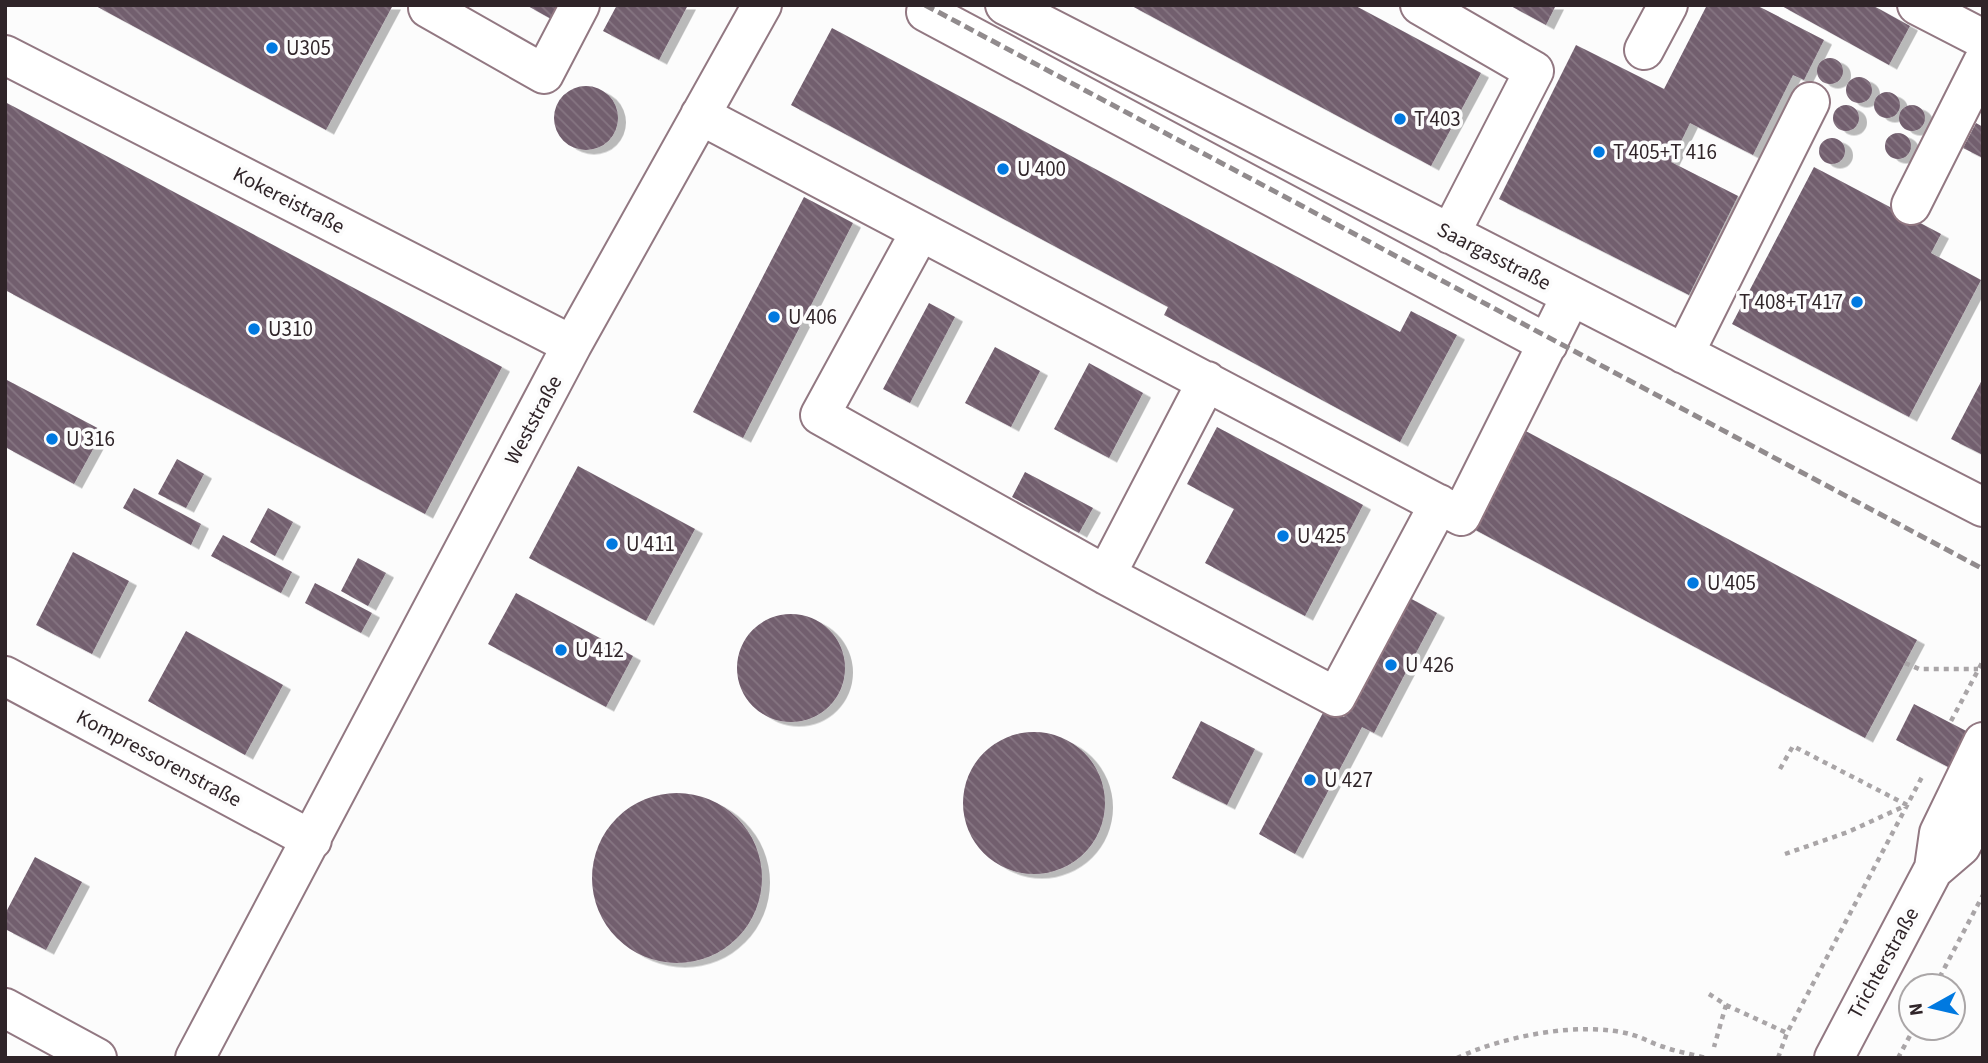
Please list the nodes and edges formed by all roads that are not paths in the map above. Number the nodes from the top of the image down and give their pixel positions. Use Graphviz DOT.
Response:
graph roads {
  1 [pos="580,5"];
  2 [pos="762,5"];
  3 [pos="929,5"];
  4 [pos="1005,5"];
  5 [pos="1420,5"];
  6 [pos="1668,5"];
  7 [pos="1917,5"];
  8 [pos="428,8"];
  9 [pos="1983,39"];
  10 [pos="1644,50"];
  11 [pos="5,55"];
  12 [pos="1983,62"];
  13 [pos="1810,102"];
  14 [pos="700,115"];
  15 [pos="1911,205"];
  16 [pos="920,232"];
  17 [pos="1450,234"];
  18 [pos="1571,296"];
  19 [pos="1548,344"];
  20 [pos="572,345"];
  21 [pos="1684,354"];
  22 [pos="1207,381"];
  23 [pos="1439,504"];
  24 [pos="1983,508"];
  25 [pos="1106,575"];
  26 [pos="5,676"];
  27 [pos="1983,743"];
  28 [pos="1983,805"];
  29 [pos="312,839"];
  30 [pos="1933,870"];
  31 [pos="5,1008"];
  32 [pos="97,1058"];
  33 [pos="195,1058"];
  34 [pos="1833,1058"];
  1 -- 8 [label="street"];
  2 -- 14 [label="street, Weststraße"];
  3 -- 19 [label="street"];
  4 -- 17 [label="street, Saargasstraße"];
  5 -- 17 [label="street"];
  6 -- 10 [label="street"];
  7 -- 9 [label="street"];
  11 -- 20 [label="street, Kokereistraße"];
  12 -- 15 [label="street"];
  13 -- 21 [label="street"];
  14 -- 16 [label="street"];
  14 -- 20 [label="street, Weststraße"];
  16 -- 22 [label="street"];
  16 -- 25 [label="street"];
  17 -- 18 [label="street, Saargasstraße"];
  18 -- 19 [label="street"];
  18 -- 21 [label="street, Saargasstraße"];
  19 -- 23 [label="street"];
  20 -- 29 [label="street, Weststraße"];
  21 -- 24 [label="street, Saargasstraße"];
  22 -- 23 [label="street"];
  22 -- 25 [label="street"];
  23 -- 25 [label="street"];
  26 -- 29 [label="street, Kompressorenstraße"];
  27 -- 30 [label="street, Trichterstraße"];
  28 -- 30 [label="street, Trichterstraße"];
  29 -- 33 [label="street, Weststraße"];
  30 -- 34 [label="street, Trichterstraße"];
  31 -- 32 [label="street"];
}
